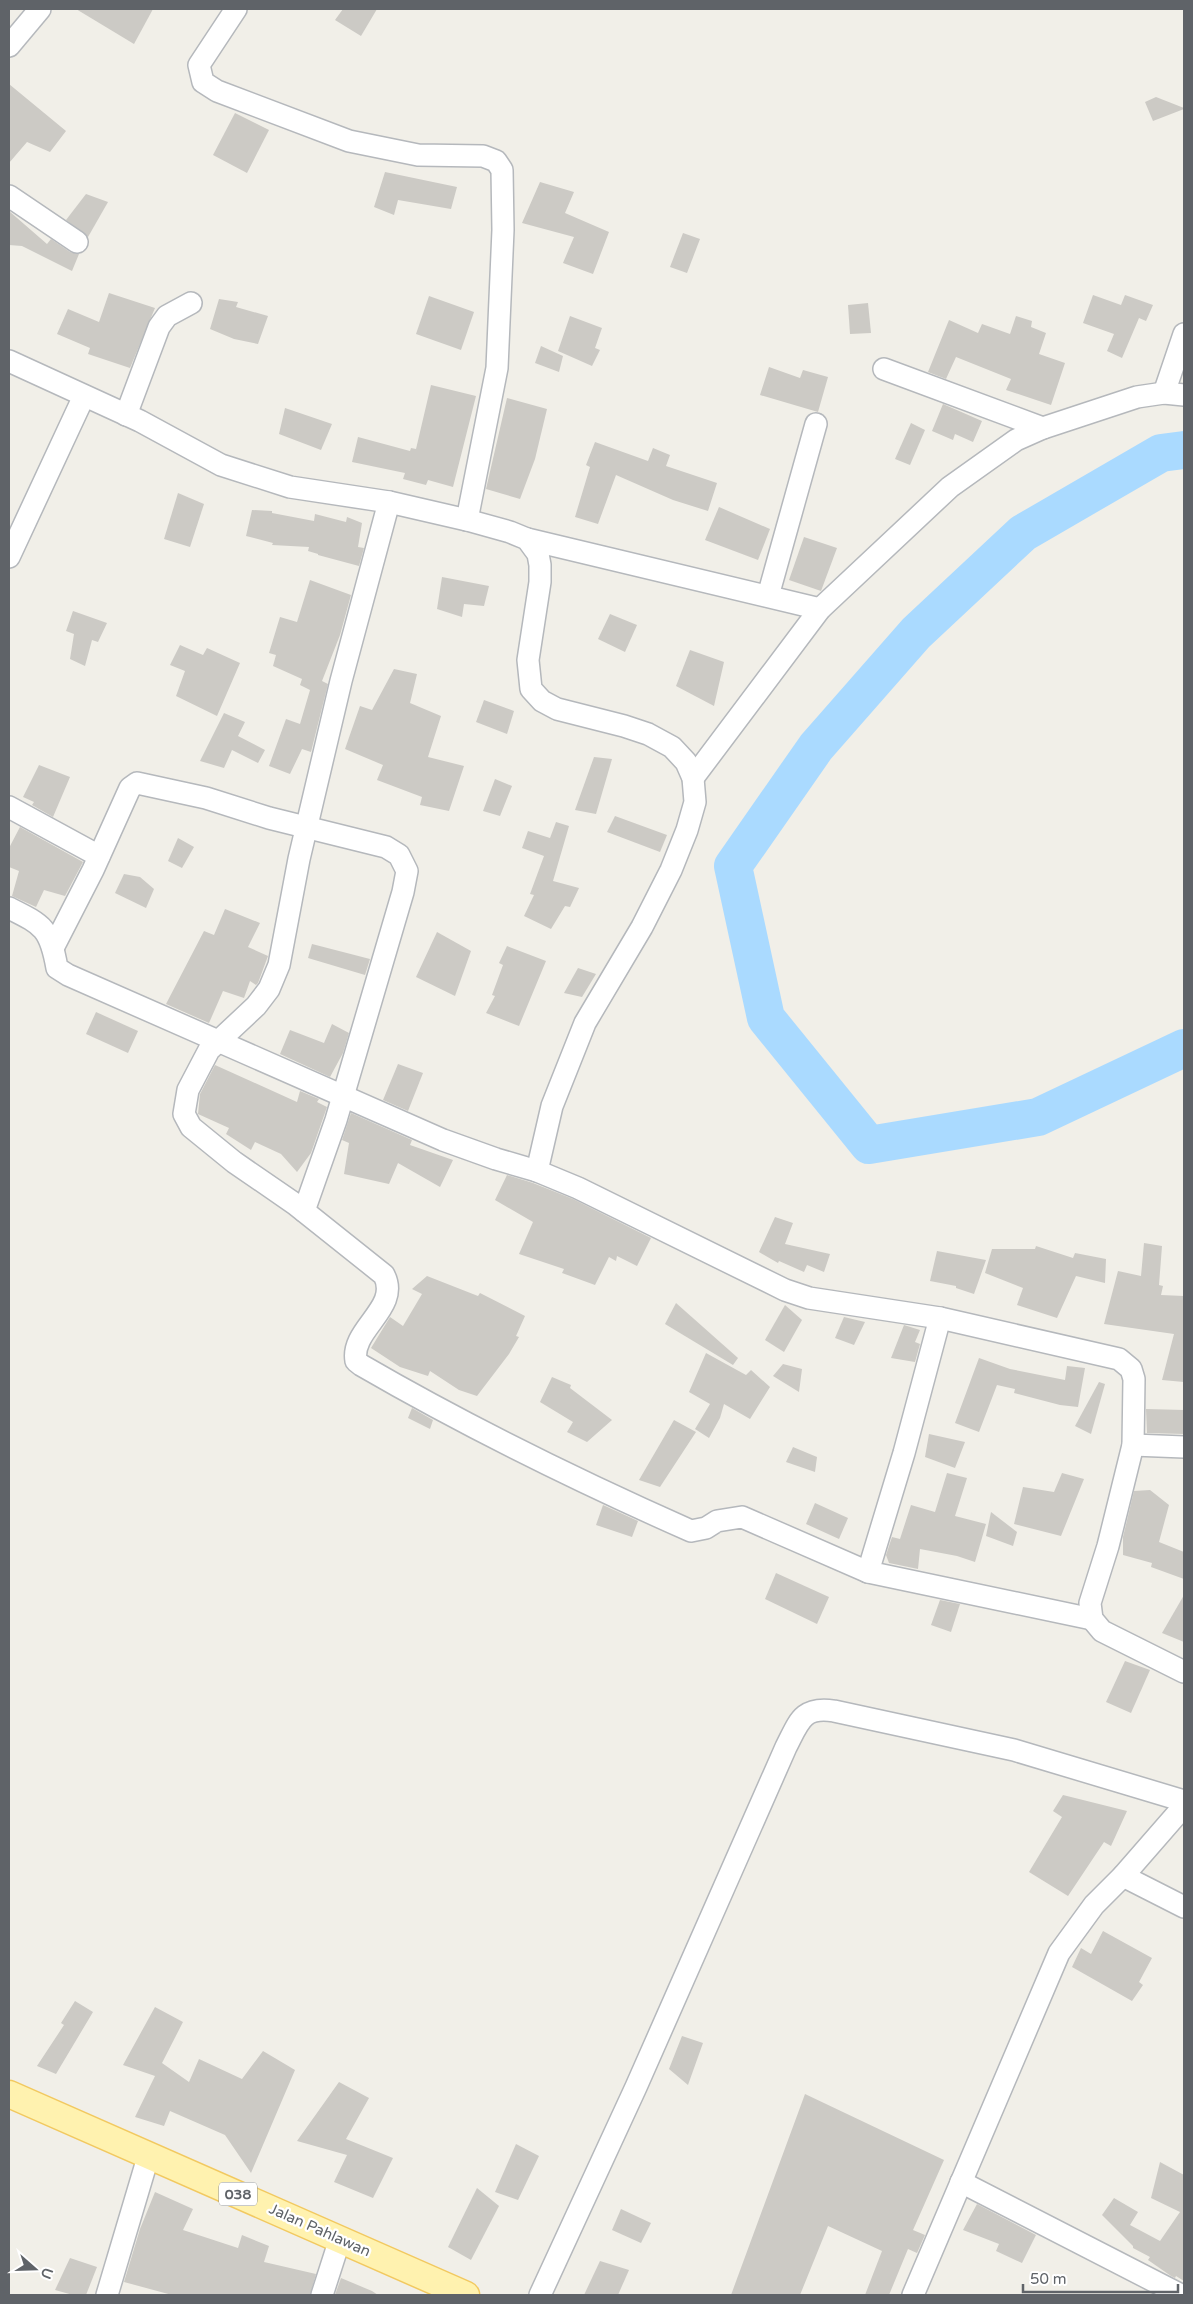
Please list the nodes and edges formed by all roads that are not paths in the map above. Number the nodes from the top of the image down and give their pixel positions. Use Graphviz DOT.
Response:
graph roads {
  1 [pos="40,9"];
  2 [pos="236,9"];
  3 [pos="9,46"];
  4 [pos="9,196"];
  5 [pos="77,242"];
  6 [pos="190,303"];
  7 [pos="1184,334"];
  8 [pos="9,361"];
  9 [pos="884,369"];
  10 [pos="1174,394"];
  11 [pos="84,396"];
  12 [pos="126,415"];
  13 [pos="816,424"];
  14 [pos="1043,428"];
  15 [pos="388,502"];
  16 [pos="467,520"];
  17 [pos="527,539"];
  18 [pos="9,557"];
  19 [pos="768,596"];
  20 [pos="820,609"];
  21 [pos="693,778"];
  22 [pos="9,807"];
  23 [pos="307,828"];
  24 [pos="99,856"];
  25 [pos="9,908"];
  26 [pos="54,948"];
  27 [pos="218,1042"];
  28 [pos="343,1095"];
  29 [pos="537,1171"];
  30 [pos="304,1211"];
  31 [pos="940,1318"];
  32 [pos="1133,1446"];
  33 [pos="1184,1447"];
  34 [pos="868,1572"];
  35 [pos="1092,1619"];
  36 [pos="1184,1672"];
  37 [pos="1184,1801"];
  38 [pos="1184,1806"];
  39 [pos="1123,1876"];
  40 [pos="1184,1907"];
  41 [pos="9,2094"];
  42 [pos="149,2154"];
  43 [pos="961,2182"];
  44 [pos="340,2239"];
  45 [pos="107,2295"];
  46 [pos="322,2295"];
  47 [pos="466,2295"];
  48 [pos="540,2295"];
  49 [pos="914,2295"];
  50 [pos="1181,2295"];
  1 -- 3 [label="street"];
  2 -- 16 [label="street"];
  4 -- 5 [label="street"];
  6 -- 12 [label="street"];
  7 -- 10 [label="street"];
  8 -- 11 [label="street"];
  9 -- 14 [label="street"];
  10 -- 14 [label="street"];
  11 -- 12 [label="street"];
  11 -- 18 [label="street"];
  12 -- 15 [label="street"];
  13 -- 19 [label="street"];
  14 -- 20 [label="street"];
  15 -- 16 [label="street"];
  15 -- 23 [label="street"];
  16 -- 17 [label="street"];
  17 -- 19 [label="street"];
  17 -- 21 [label="street"];
  19 -- 20 [label="street"];
  20 -- 21 [label="street"];
  21 -- 29 [label="street"];
  22 -- 24 [label="street"];
  23 -- 24 [label="street"];
  23 -- 27 [label="street"];
  23 -- 28 [label="street"];
  24 -- 26 [label="street"];
  25 -- 26 [label="street"];
  26 -- 27 [label="street"];
  27 -- 28 [label="street"];
  27 -- 30 [label="street"];
  28 -- 29 [label="street"];
  28 -- 30 [label="street"];
  29 -- 31 [label="street"];
  30 -- 34 [label="street"];
  31 -- 32 [label="street"];
  31 -- 34 [label="street"];
  32 -- 33 [label="street"];
  32 -- 35 [label="street"];
  34 -- 35 [label="street"];
  35 -- 36 [label="street"];
  37 -- 48 [label="street"];
  38 -- 39 [label="street"];
  39 -- 40 [label="street"];
  39 -- 43 [label="street"];
  41 -- 42 [label="main road, Jalan Pahlawan / 038"];
  42 -- 44 [label="main road, Jalan Pahlawan / 038"];
  42 -- 45 [label="street"];
  43 -- 49 [label="street"];
  43 -- 50 [label="street"];
  44 -- 46 [label="street"];
  44 -- 47 [label="main road, Jalan Pahlawan / 038"];
}
